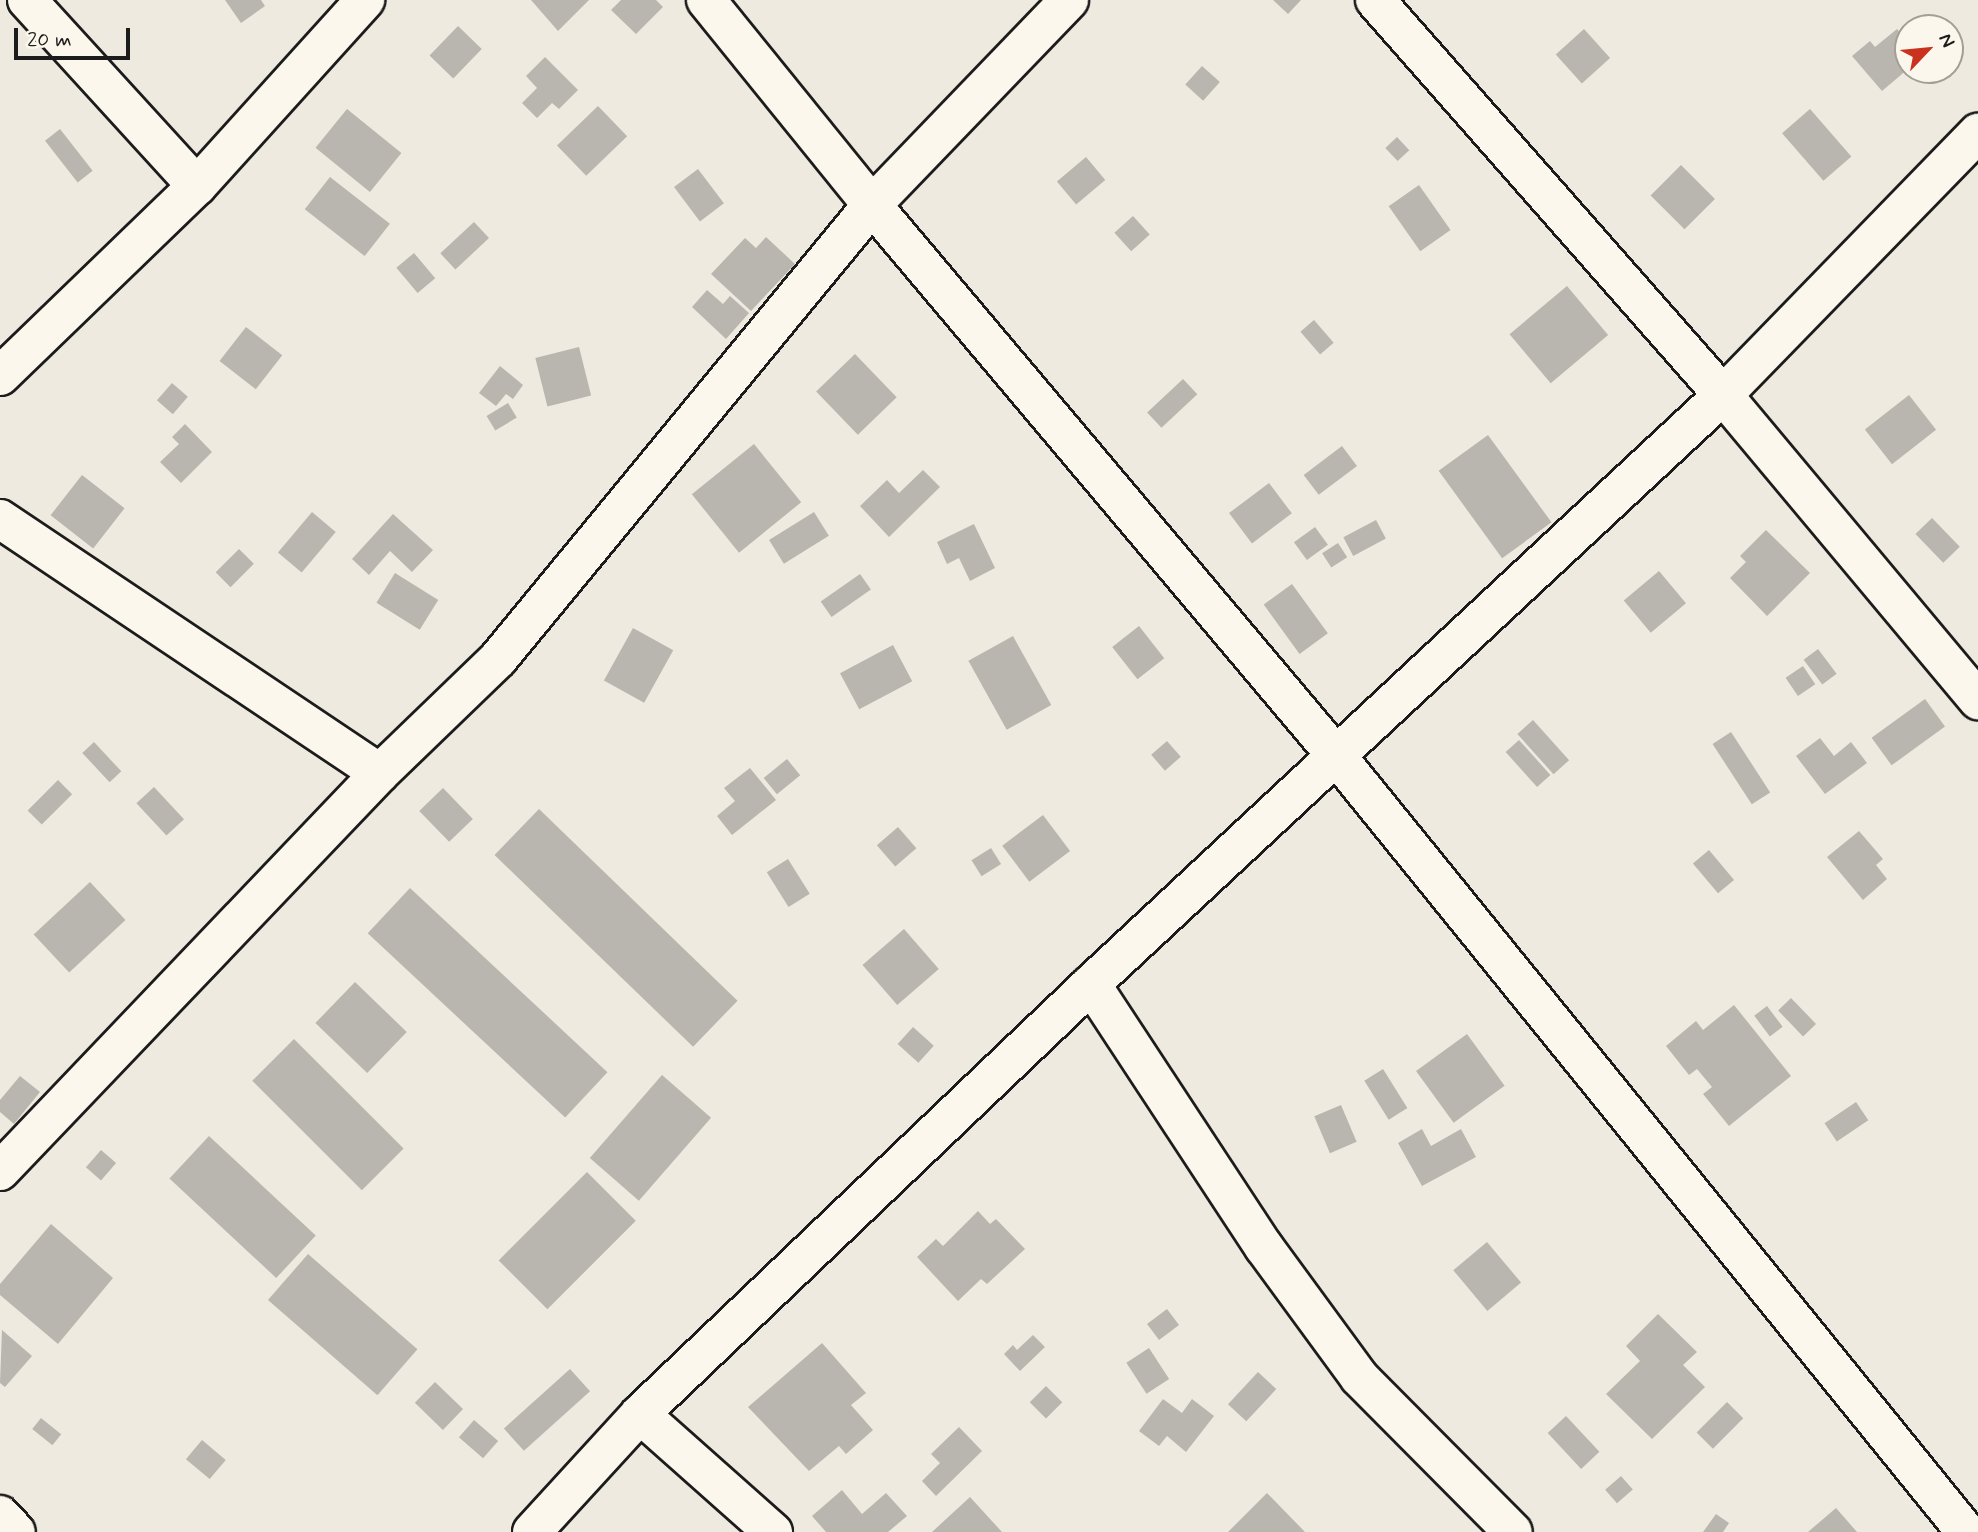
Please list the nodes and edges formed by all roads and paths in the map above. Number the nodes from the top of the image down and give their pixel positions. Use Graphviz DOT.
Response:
graph roads {
  1 [pos="27,0"];
  2 [pos="365,0"];
  3 [pos="706,0"];
  4 [pos="1069,0"];
  5 [pos="1375,0"];
  6 [pos="1978,133"];
  7 [pos="197,186"];
  8 [pos="872,205"];
  9 [pos="0,376"];
  10 [pos="1723,395"];
  11 [pos="0,519"];
  12 [pos="1978,700"];
  13 [pos="1334,753"];
  14 [pos="380,773"];
  15 [pos="1091,984"];
  16 [pos="0,1171"];
  17 [pos="640,1414"];
  18 [pos="0,1516"];
  19 [pos="1967,1527"];
  20 [pos="16,1532"];
  21 [pos="532,1532"];
  22 [pos="773,1532"];
  23 [pos="1513,1532"];
  1 -- 7 [label="street"];
  2 -- 7 [label="street"];
  3 -- 8 [label="street"];
  4 -- 8 [label="street"];
  5 -- 10 [label="street"];
  6 -- 10 [label="street"];
  7 -- 9 [label="street"];
  8 -- 13 [label="street"];
  8 -- 14 [label="street"];
  10 -- 12 [label="street"];
  10 -- 13 [label="street"];
  11 -- 14 [label="street"];
  13 -- 15 [label="street"];
  13 -- 19 [label="street"];
  14 -- 16 [label="street"];
  15 -- 17 [label="street"];
  15 -- 23 [label="street"];
  17 -- 21 [label="street"];
  17 -- 22 [label="street"];
  18 -- 20 [label="street"];
}
